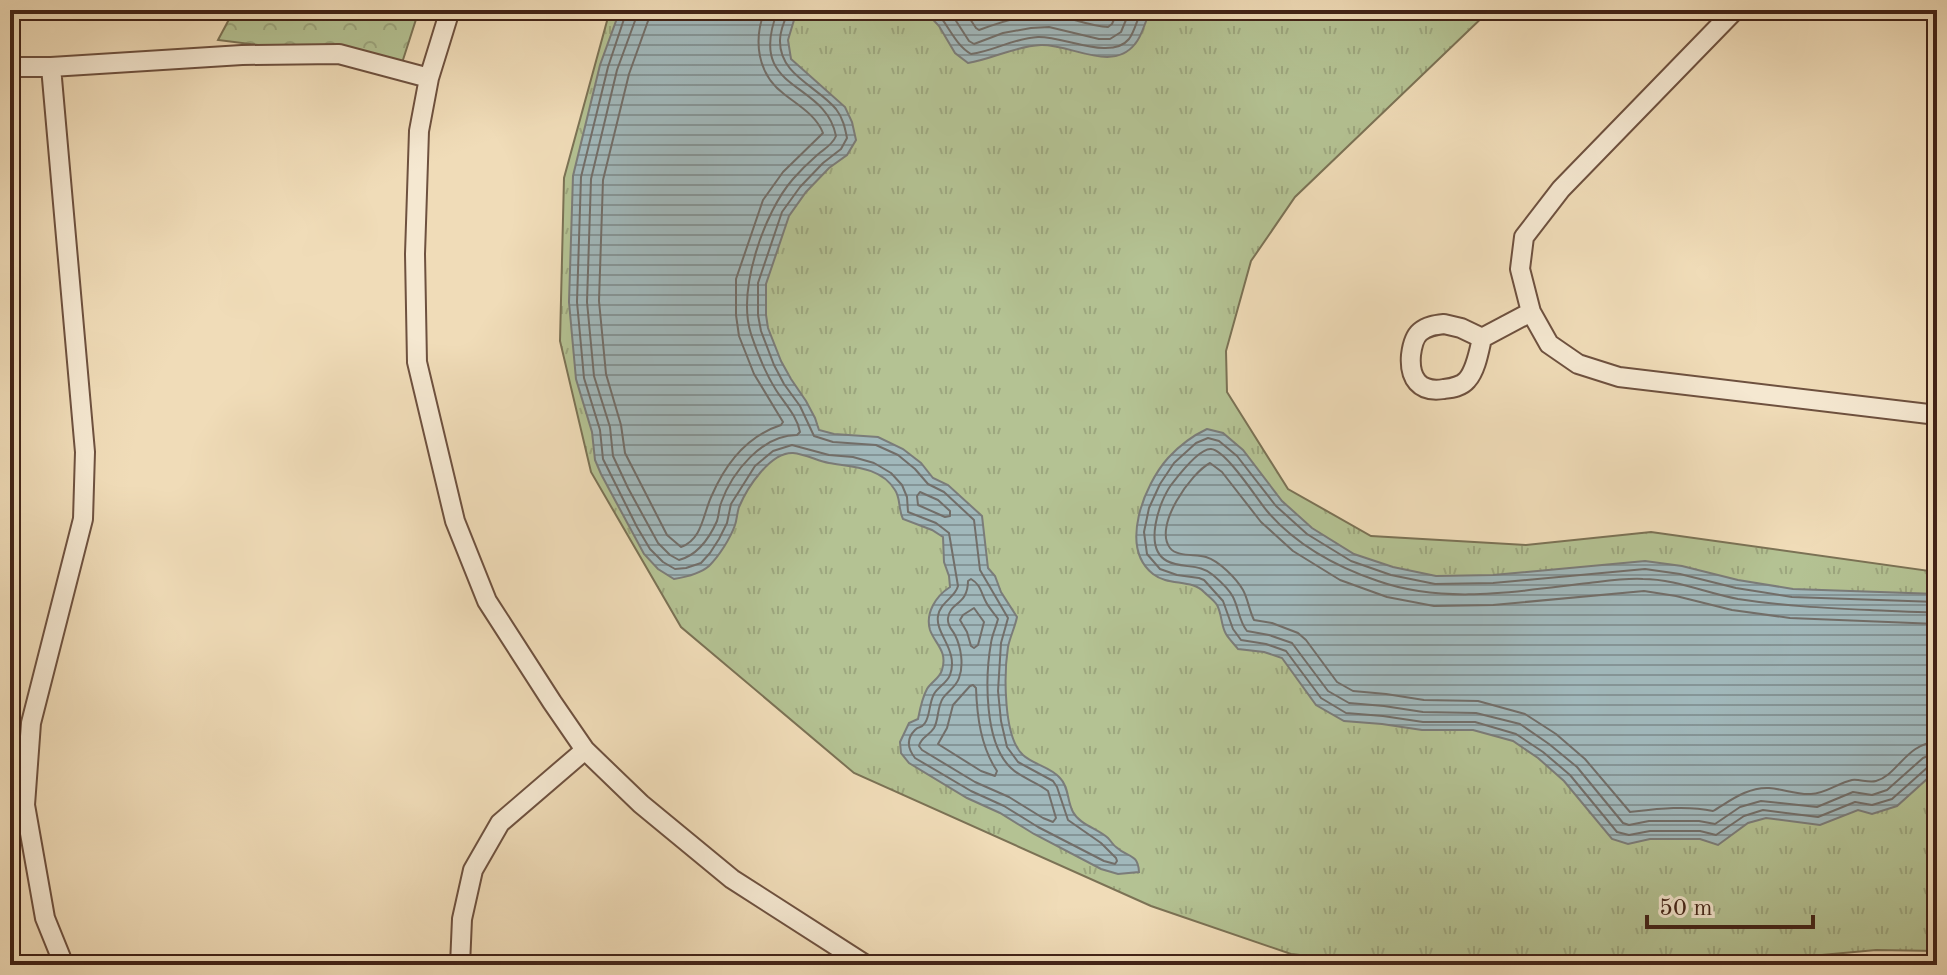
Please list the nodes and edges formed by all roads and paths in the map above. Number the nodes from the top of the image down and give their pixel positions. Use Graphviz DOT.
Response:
graph roads {
  1 [pos="450,10"];
  2 [pos="1735,10"];
  3 [pos="10,67"];
  4 [pos="51,67"];
  5 [pos="429,78"];
  6 [pos="1531,312"];
  7 [pos="1482,338"];
  8 [pos="1937,415"];
  9 [pos="585,750"];
  10 [pos="64,965"];
  11 [pos="460,965"];
  12 [pos="866,965"];
  1 -- 5 [label="street"];
  2 -- 6 [label="street"];
  3 -- 4 [label="street"];
  4 -- 5 [label="street"];
  4 -- 10 [label="street"];
  5 -- 9 [label="street"];
  6 -- 7 [label="street"];
  6 -- 8 [label="street"];
  9 -- 11 [label="street"];
  9 -- 12 [label="street"];
}
